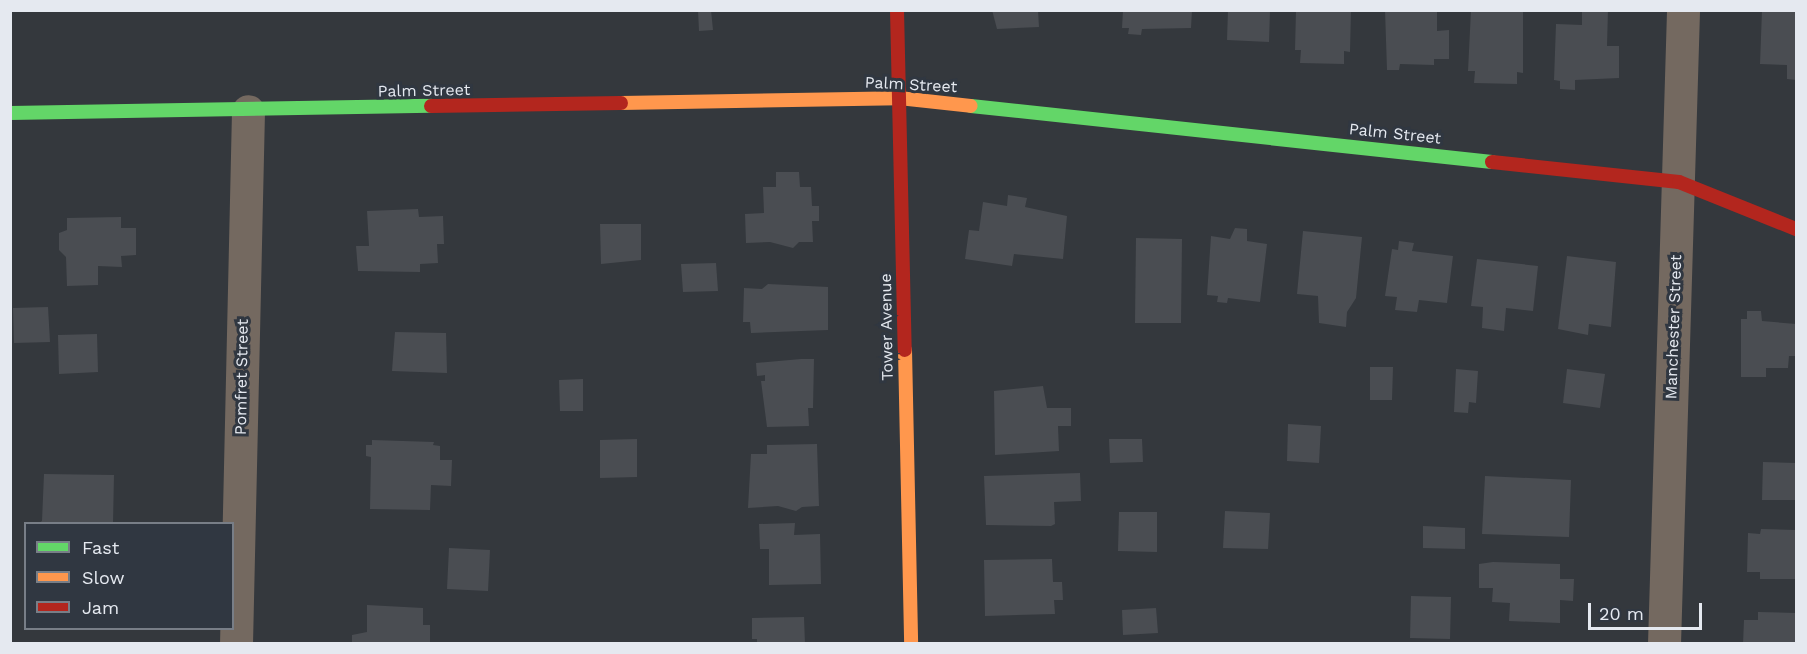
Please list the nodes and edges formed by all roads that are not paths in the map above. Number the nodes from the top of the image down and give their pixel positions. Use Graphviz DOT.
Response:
graph roads {
  1 [pos="897,10"];
  2 [pos="1683,10"];
  3 [pos="899,98"];
  4 [pos="248,111"];
  5 [pos="10,113"];
  6 [pos="1678,182"];
  7 [pos="1797,229"];
  8 [pos="236,644"];
  9 [pos="911,644"];
  10 [pos="1664,644"];
  1 -- 3 [label="street, Tower Avenue"];
  2 -- 6 [label="street, Manchester Street"];
  3 -- 4 [label="street, Palm Street"];
  3 -- 6 [label="street, Palm Street"];
  3 -- 9 [label="street, Tower Avenue"];
  4 -- 5 [label="street, Palm Street"];
  4 -- 8 [label="street, Pomfret Street"];
  6 -- 7 [label="street, Palm Street"];
  6 -- 10 [label="street, Manchester Street"];
}
